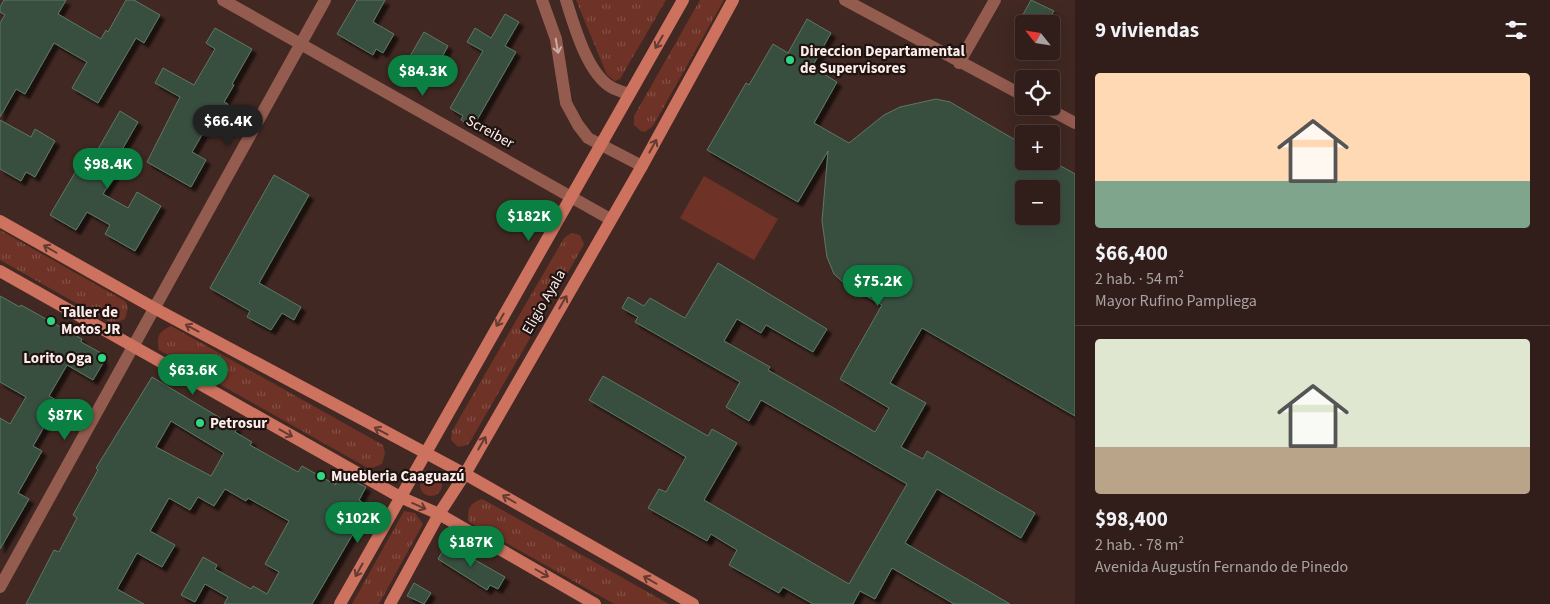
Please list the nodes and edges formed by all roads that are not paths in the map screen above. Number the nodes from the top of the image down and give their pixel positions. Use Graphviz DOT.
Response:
graph roads {
  1 [pos="223,0"];
  2 [pos="325,0"];
  3 [pos="542,0"];
  4 [pos="566,0"];
  5 [pos="683,0"];
  6 [pos="733,0"];
  7 [pos="845,0"];
  8 [pos="995,0"];
  9 [pos="301,44"];
  10 [pos="960,63"];
  11 [pos="1015,91"];
  12 [pos="629,94"];
  13 [pos="1060,115"];
  14 [pos="1075,123"];
  15 [pos="601,144"];
  16 [pos="642,166"];
  17 [pos="571,196"];
  18 [pos="610,218"];
  19 [pos="0,221"];
  20 [pos="0,271"];
  21 [pos="154,308"];
  22 [pos="133,346"];
  23 [pos="424,454"];
  24 [pos="465,474"];
  25 [pos="400,497"];
  26 [pos="439,514"];
  27 [pos="0,587"];
  28 [pos="340,604"];
  29 [pos="390,604"];
  30 [pos="595,604"];
  31 [pos="693,604"];
  1 -- 9 [label="street, Screiber"];
  2 -- 9 [label="street"];
  3 -- 15 [label="street, one-way"];
  4 -- 12 [label="street"];
  5 -- 12 [label="street, Eligio Ayala, one-way"];
  16 -- 6 [label="street, Eligio Ayala, one-way"];
  7 -- 10 [label="street"];
  8 -- 10 [label="street"];
  9 -- 17 [label="street, Screiber"];
  9 -- 21 [label="street"];
  10 -- 11 [label="street"];
  12 -- 15 [label="street, Eligio Ayala"];
  13 -- 14 [label="street"];
  15 -- 16 [label="street"];
  15 -- 17 [label="street, Eligio Ayala"];
  16 -- 18 [label="street, Eligio Ayala"];
  17 -- 18 [label="street, Screiber"];
  17 -- 23 [label="street, Eligio Ayala, one-way"];
  24 -- 18 [label="street, Eligio Ayala, one-way"];
  21 -- 19 [label="street, one-way"];
  20 -- 22 [label="street"];
  21 -- 22 [label="street"];
  23 -- 21 [label="street, one-way"];
  22 -- 25 [label="street, one-way"];
  22 -- 27 [label="street"];
  23 -- 24 [label="street"];
  23 -- 25 [label="street, Eligio Ayala"];
  24 -- 26 [label="street, Eligio Ayala"];
  31 -- 24 [label="street, one-way"];
  25 -- 26 [label="street, one-way"];
  25 -- 28 [label="street, Eligio Ayala, one-way"];
  26 -- 29 [label="street, Eligio Ayala"];
  26 -- 30 [label="street, one-way"];
}
